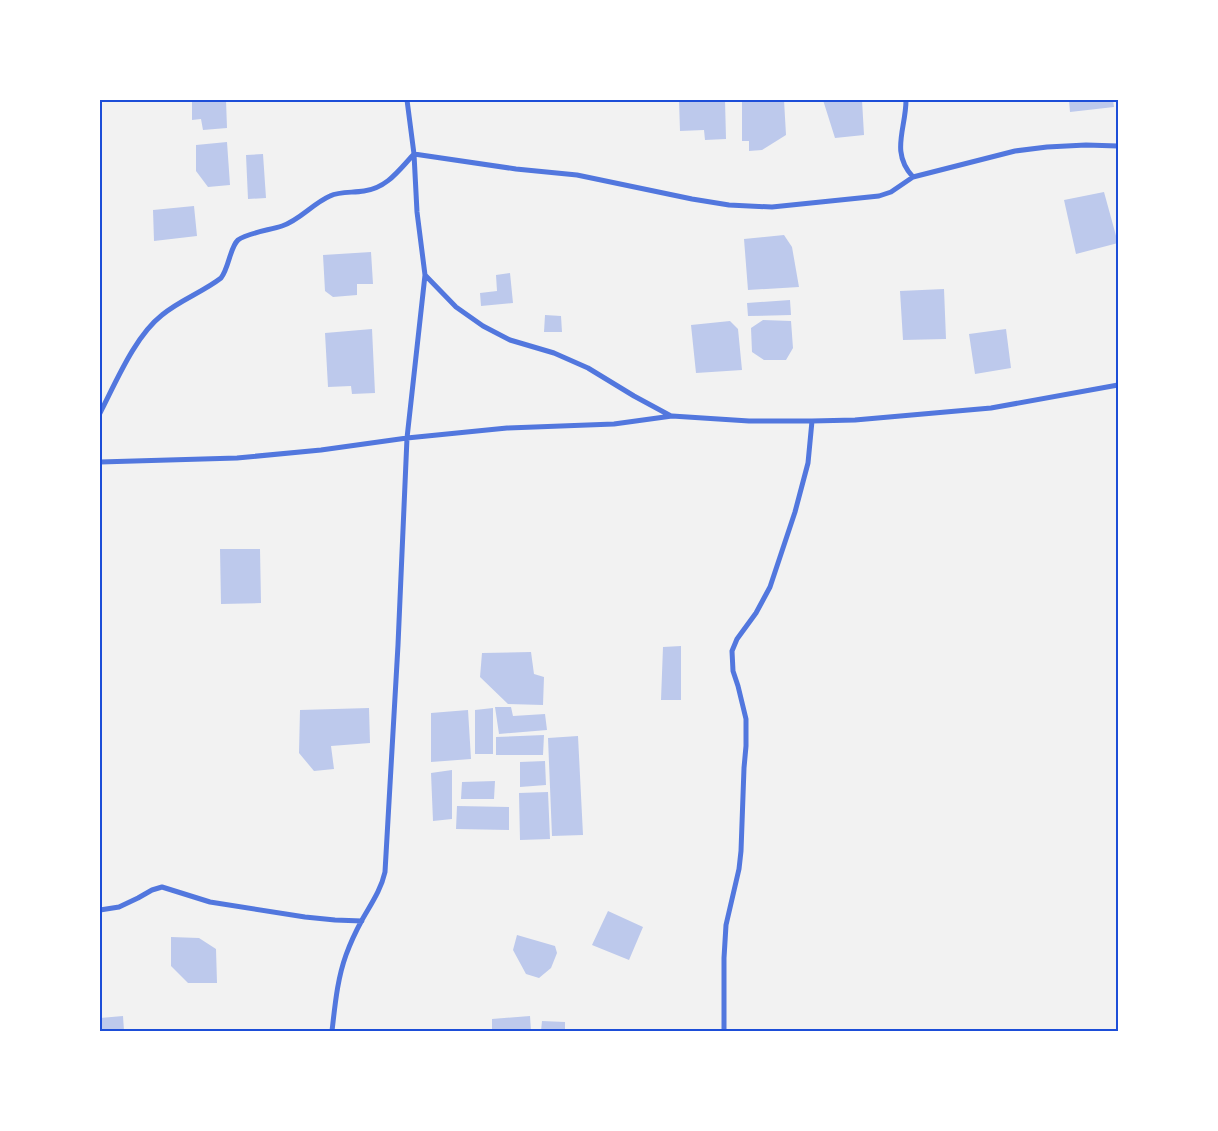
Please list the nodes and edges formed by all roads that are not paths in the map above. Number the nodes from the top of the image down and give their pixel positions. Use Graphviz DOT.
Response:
graph roads {
  1 [pos="407,100"];
  2 [pos="906,100"];
  3 [pos="1118,146"];
  4 [pos="414,154"];
  5 [pos="913,177"];
  6 [pos="425,275"];
  7 [pos="1118,385"];
  8 [pos="100,413"];
  9 [pos="672,416"];
  10 [pos="812,421"];
  11 [pos="407,438"];
  12 [pos="100,462"];
  13 [pos="100,910"];
  14 [pos="362,921"];
  15 [pos="332,1031"];
  16 [pos="724,1031"];
  1 -- 4 [label="street"];
  2 -- 5 [label="street"];
  3 -- 5 [label="street"];
  4 -- 5 [label="street"];
  4 -- 6 [label="street"];
  4 -- 8 [label="street"];
  6 -- 9 [label="street"];
  6 -- 11 [label="street"];
  7 -- 10 [label="street"];
  9 -- 10 [label="street"];
  9 -- 11 [label="street"];
  10 -- 16 [label="street"];
  11 -- 12 [label="street"];
  11 -- 14 [label="street"];
  13 -- 14 [label="street"];
  14 -- 15 [label="street"];
}
